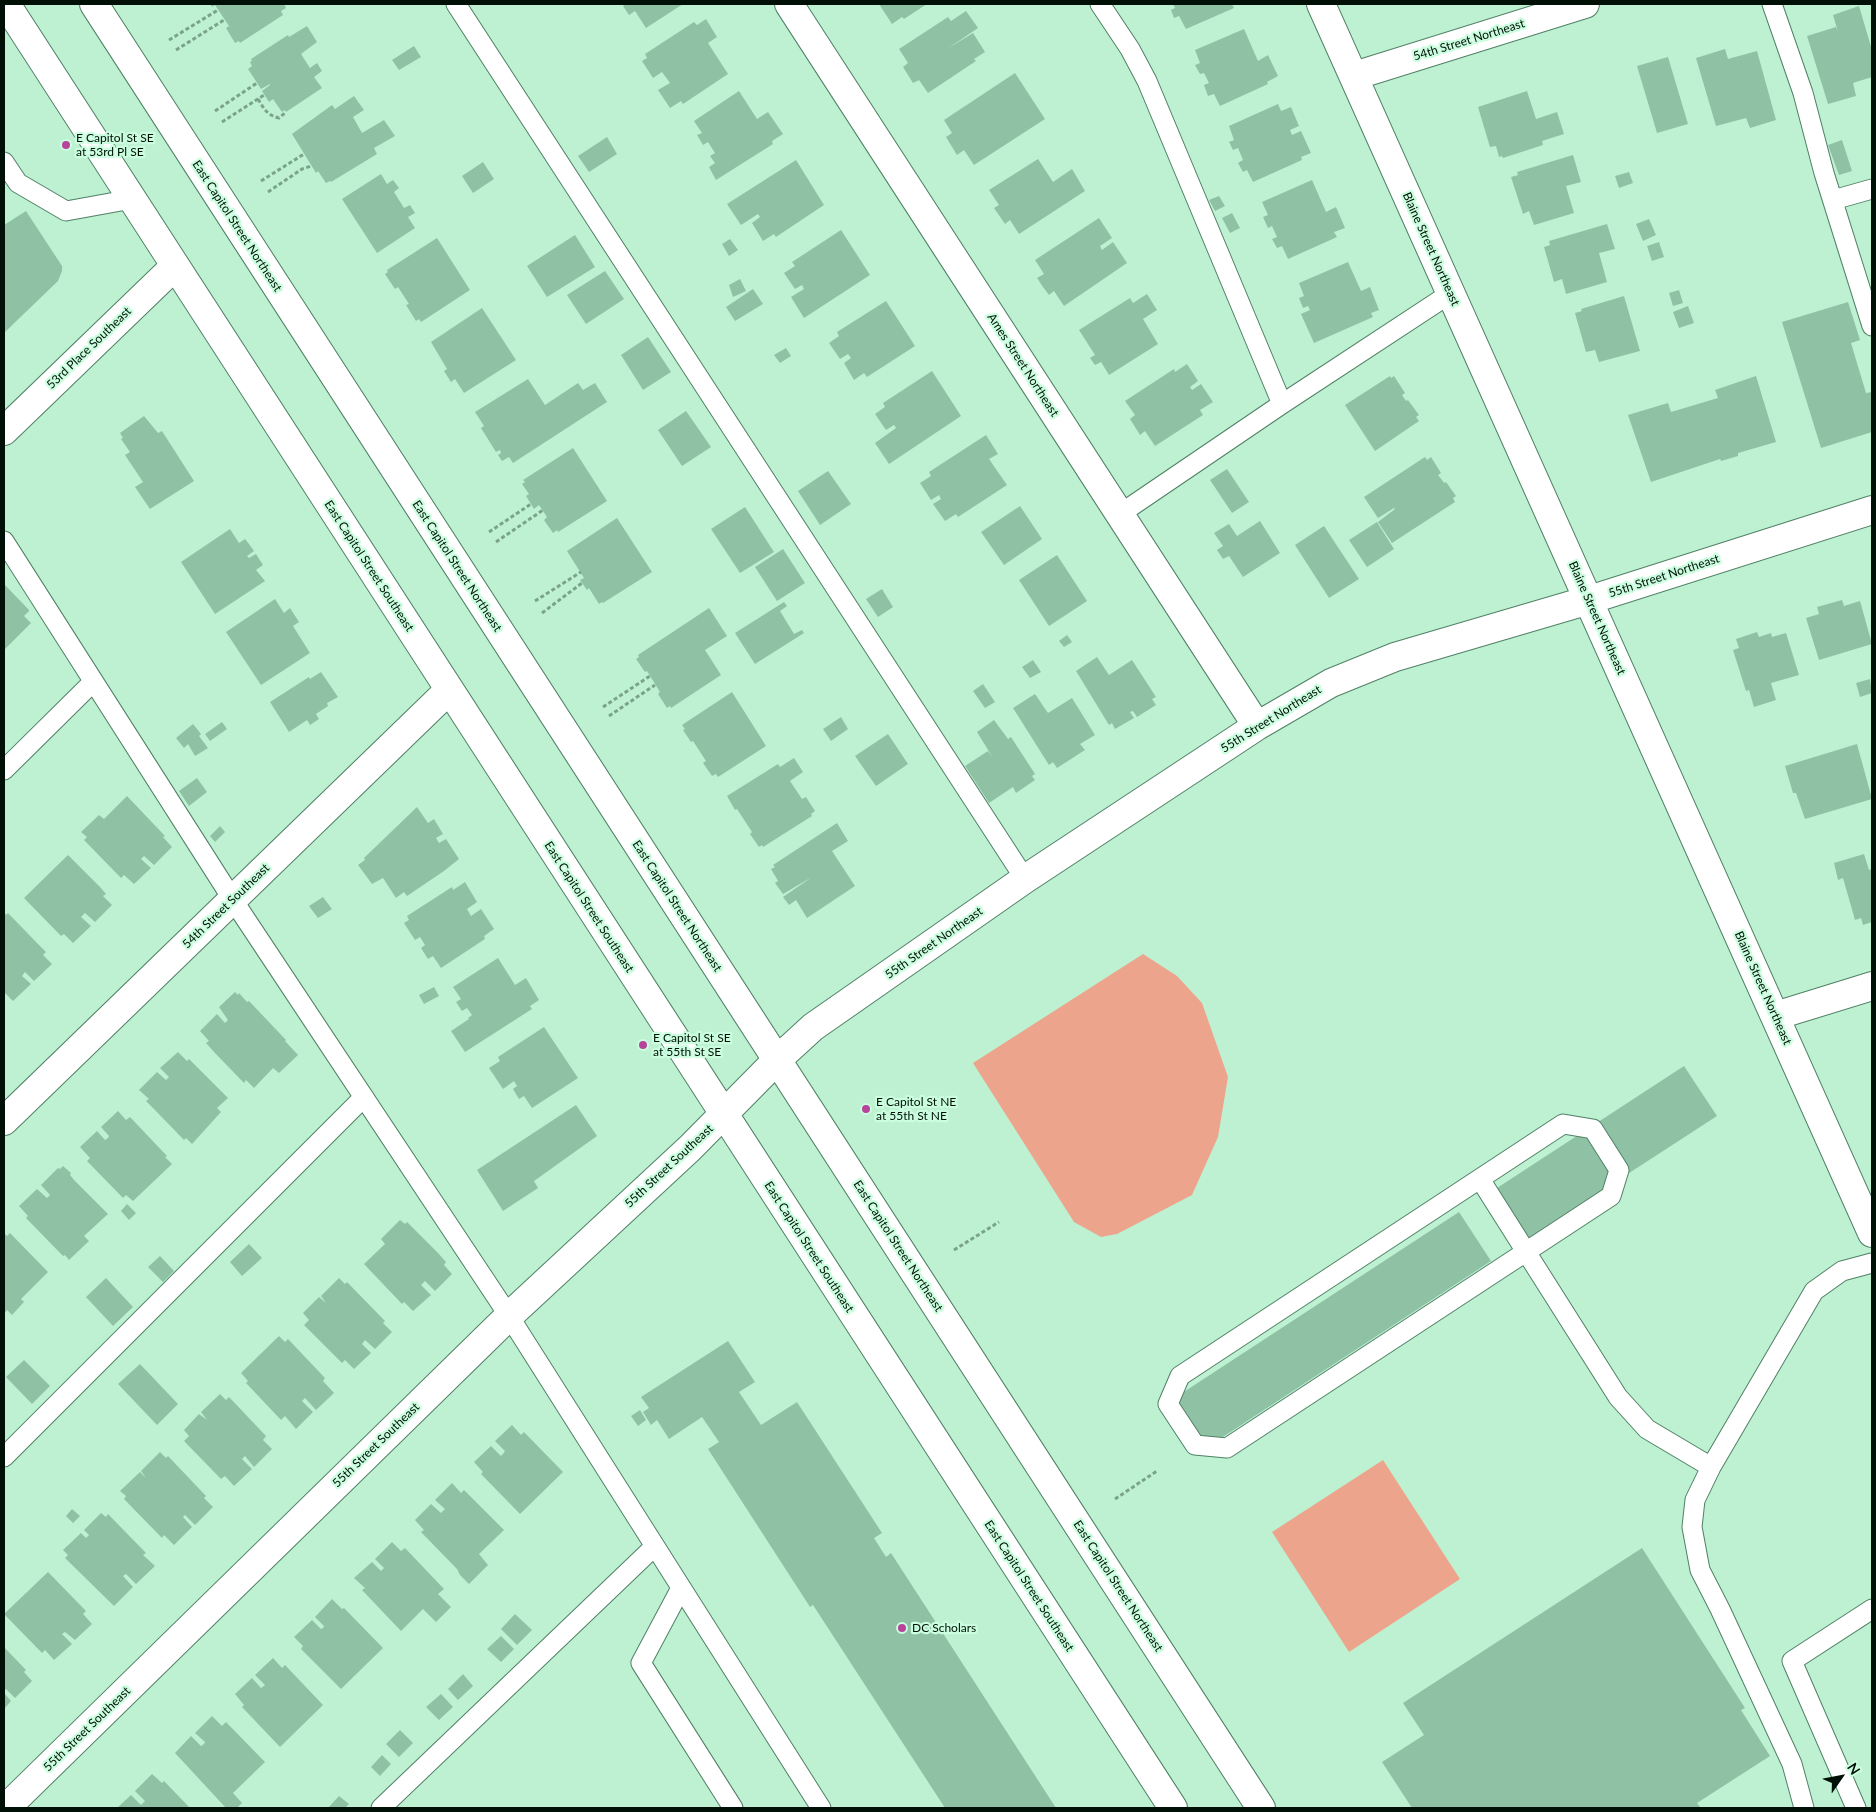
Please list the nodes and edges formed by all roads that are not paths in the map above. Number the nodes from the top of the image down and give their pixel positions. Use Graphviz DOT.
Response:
graph roads {
  1 [pos="6,4"];
  2 [pos="94,4"];
  3 [pos="456,4"];
  4 [pos="789,4"];
  5 [pos="1100,4"];
  6 [pos="1321,4"];
  7 [pos="1585,4"];
  8 [pos="1772,4"];
  9 [pos="1354,76"];
  10 [pos="4,162"];
  11 [pos="1872,189"];
  12 [pos="132,199"];
  13 [pos="1833,200"];
  14 [pos="175,266"];
  15 [pos="1451,293"];
  16 [pos="1872,326"];
  17 [pos="1282,404"];
  18 [pos="4,431"];
  19 [pos="1872,510"];
  20 [pos="1120,514"];
  21 [pos="4,541"];
  22 [pos="1588,600"];
  23 [pos="94,682"];
  24 [pos="449,690"];
  25 [pos="1257,726"];
  26 [pos="4,770"];
  27 [pos="1025,879"];
  28 [pos="233,900"];
  29 [pos="1872,986"];
  30 [pos="1775,1016"];
  31 [pos="777,1060"];
  32 [pos="750,1087"];
  33 [pos="364,1097"];
  34 [pos="723,1114"];
  35 [pos="4,1121"];
  36 [pos="1480,1179"];
  37 [pos="1872,1233"];
  38 [pos="1526,1252"];
  39 [pos="1872,1263"];
  40 [pos="509,1316"];
  41 [pos="4,1457"];
  42 [pos="1711,1467"];
  43 [pos="655,1546"];
  44 [pos="681,1588"];
  45 [pos="1872,1609"];
  46 [pos="6,1808"];
  47 [pos="381,1808"];
  48 [pos="733,1808"];
  49 [pos="821,1808"];
  50 [pos="1173,1808"];
  51 [pos="1261,1808"];
  52 [pos="1804,1808"];
  53 [pos="1856,1808"];
  1 -- 12 [label="street, East Capitol Street Southeast"];
  2 -- 31 [label="street, East Capitol Street Northeast"];
  3 -- 27 [label="lane"];
  4 -- 20 [label="street, Ames Street Northeast"];
  5 -- 17 [label="lane"];
  6 -- 9 [label="street, Blaine Street Northeast"];
  7 -- 9 [label="street, 54th Street Northeast"];
  8 -- 13 [label="lane"];
  9 -- 15 [label="street, Blaine Street Northeast"];
  10 -- 12 [label="lane"];
  11 -- 13 [label="lane"];
  12 -- 14 [label="street, East Capitol Street Southeast"];
  13 -- 16 [label="lane"];
  14 -- 18 [label="street, 53rd Place Southeast"];
  14 -- 24 [label="street, East Capitol Street Southeast"];
  15 -- 17 [label="lane"];
  15 -- 22 [label="street, Blaine Street Northeast"];
  17 -- 20 [label="lane"];
  19 -- 22 [label="street, 55th Street Northeast"];
  20 -- 25 [label="street, Ames Street Northeast"];
  21 -- 23 [label="lane"];
  22 -- 25 [label="street, 55th Street Northeast"];
  22 -- 30 [label="street, Blaine Street Northeast"];
  23 -- 26 [label="lane"];
  23 -- 28 [label="lane"];
  24 -- 28 [label="street, 54th Street Southeast"];
  24 -- 34 [label="street, East Capitol Street Southeast"];
  25 -- 27 [label="street, 55th Street Northeast"];
  27 -- 31 [label="street, 55th Street Northeast"];
  28 -- 33 [label="lane"];
  28 -- 35 [label="street, 54th Street Southeast"];
  29 -- 30 [label="street"];
  30 -- 37 [label="street, Blaine Street Northeast"];
  31 -- 32 [label="street, 55th Street Northeast"];
  31 -- 51 [label="street, East Capitol Street Northeast"];
  32 -- 34 [label="street, 55th Street Southeast"];
  33 -- 40 [label="lane"];
  33 -- 41 [label="lane"];
  34 -- 40 [label="street, 55th Street Southeast"];
  34 -- 50 [label="street, East Capitol Street Southeast"];
  36 -- 38 [label="lane"];
  36 -- 38 [label="lane"];
  36 -- 38 [label="lane"];
  38 -- 42 [label="lane"];
  39 -- 42 [label="lane"];
  40 -- 43 [label="lane"];
  40 -- 46 [label="street, 55th Street Southeast"];
  42 -- 52 [label="lane"];
  43 -- 44 [label="lane"];
  43 -- 47 [label="lane"];
  44 -- 48 [label="lane"];
  44 -- 49 [label="lane"];
  45 -- 53 [label="lane"];
}
